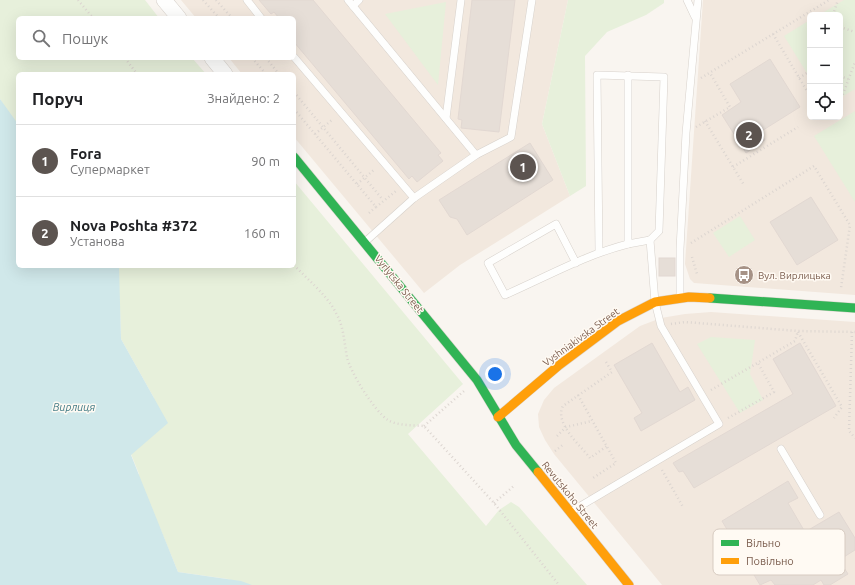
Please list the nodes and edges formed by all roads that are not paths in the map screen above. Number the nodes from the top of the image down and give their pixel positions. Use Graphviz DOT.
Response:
graph roads {
  1 [pos="164,0"];
  2 [pos="246,0"];
  3 [pos="348,0"];
  4 [pos="359,0"];
  5 [pos="460,0"];
  6 [pos="532,0"];
  7 [pos="687,0"];
  8 [pos="698,0"];
  9 [pos="353,3"];
  10 [pos="177,16"];
  11 [pos="260,16"];
  12 [pos="696,17"];
  13 [pos="296,59"];
  14 [pos="214,60"];
  15 [pos="223,72"];
  16 [pos="628,75"];
  17 [pos="446,118"];
  18 [pos="476,155"];
  19 [pos="296,159"];
  20 [pos="414,198"];
  21 [pos="650,240"];
  22 [pos="365,242"];
  23 [pos="628,244"];
  24 [pos="599,252"];
  25 [pos="576,263"];
  26 [pos="680,297"];
  27 [pos="656,302"];
  28 [pos="855,308"];
  29 [pos="498,416"];
  30 [pos="781,449"];
  31 [pos="570,512"];
  32 [pos="820,515"];
  33 [pos="629,585"];
  1 -- 10 [label="street"];
  2 -- 11 [label="lane"];
  3 -- 9 [label="lane"];
  4 -- 9 [label="lane"];
  5 -- 17 [label="lane"];
  6 -- 18 [label="lane"];
  7 -- 12 [label="lane"];
  8 -- 12 [label="lane"];
  9 -- 17 [label="lane"];
  12 -- 26 [label="lane"];
  13 -- 20 [label="lane"];
  14 -- 15 [label="street"];
  16 -- 21 [label="lane"];
  16 -- 23 [label="lane"];
  16 -- 24 [label="lane"];
  17 -- 18 [label="lane"];
  18 -- 20 [label="lane"];
  19 -- 22 [label="street, Vyrlytska Street"];
  20 -- 22 [label="lane"];
  21 -- 23 [label="lane"];
  21 -- 27 [label="lane"];
  22 -- 29 [label="street, Vyrlytska Street"];
  23 -- 24 [label="lane"];
  24 -- 25 [label="lane"];
  25 -- 25 [label="lane"];
  26 -- 27 [label="street, Vyshniakivska Street"];
  26 -- 28 [label="street, Vyshniakivska Street"];
  27 -- 29 [label="street, Vyshniakivska Street"];
  27 -- 31 [label="lane"];
  29 -- 31 [label="street, Revutskoho Street"];
  30 -- 32 [label="lane"];
  31 -- 33 [label="street, Revutskoho Street"];
}
